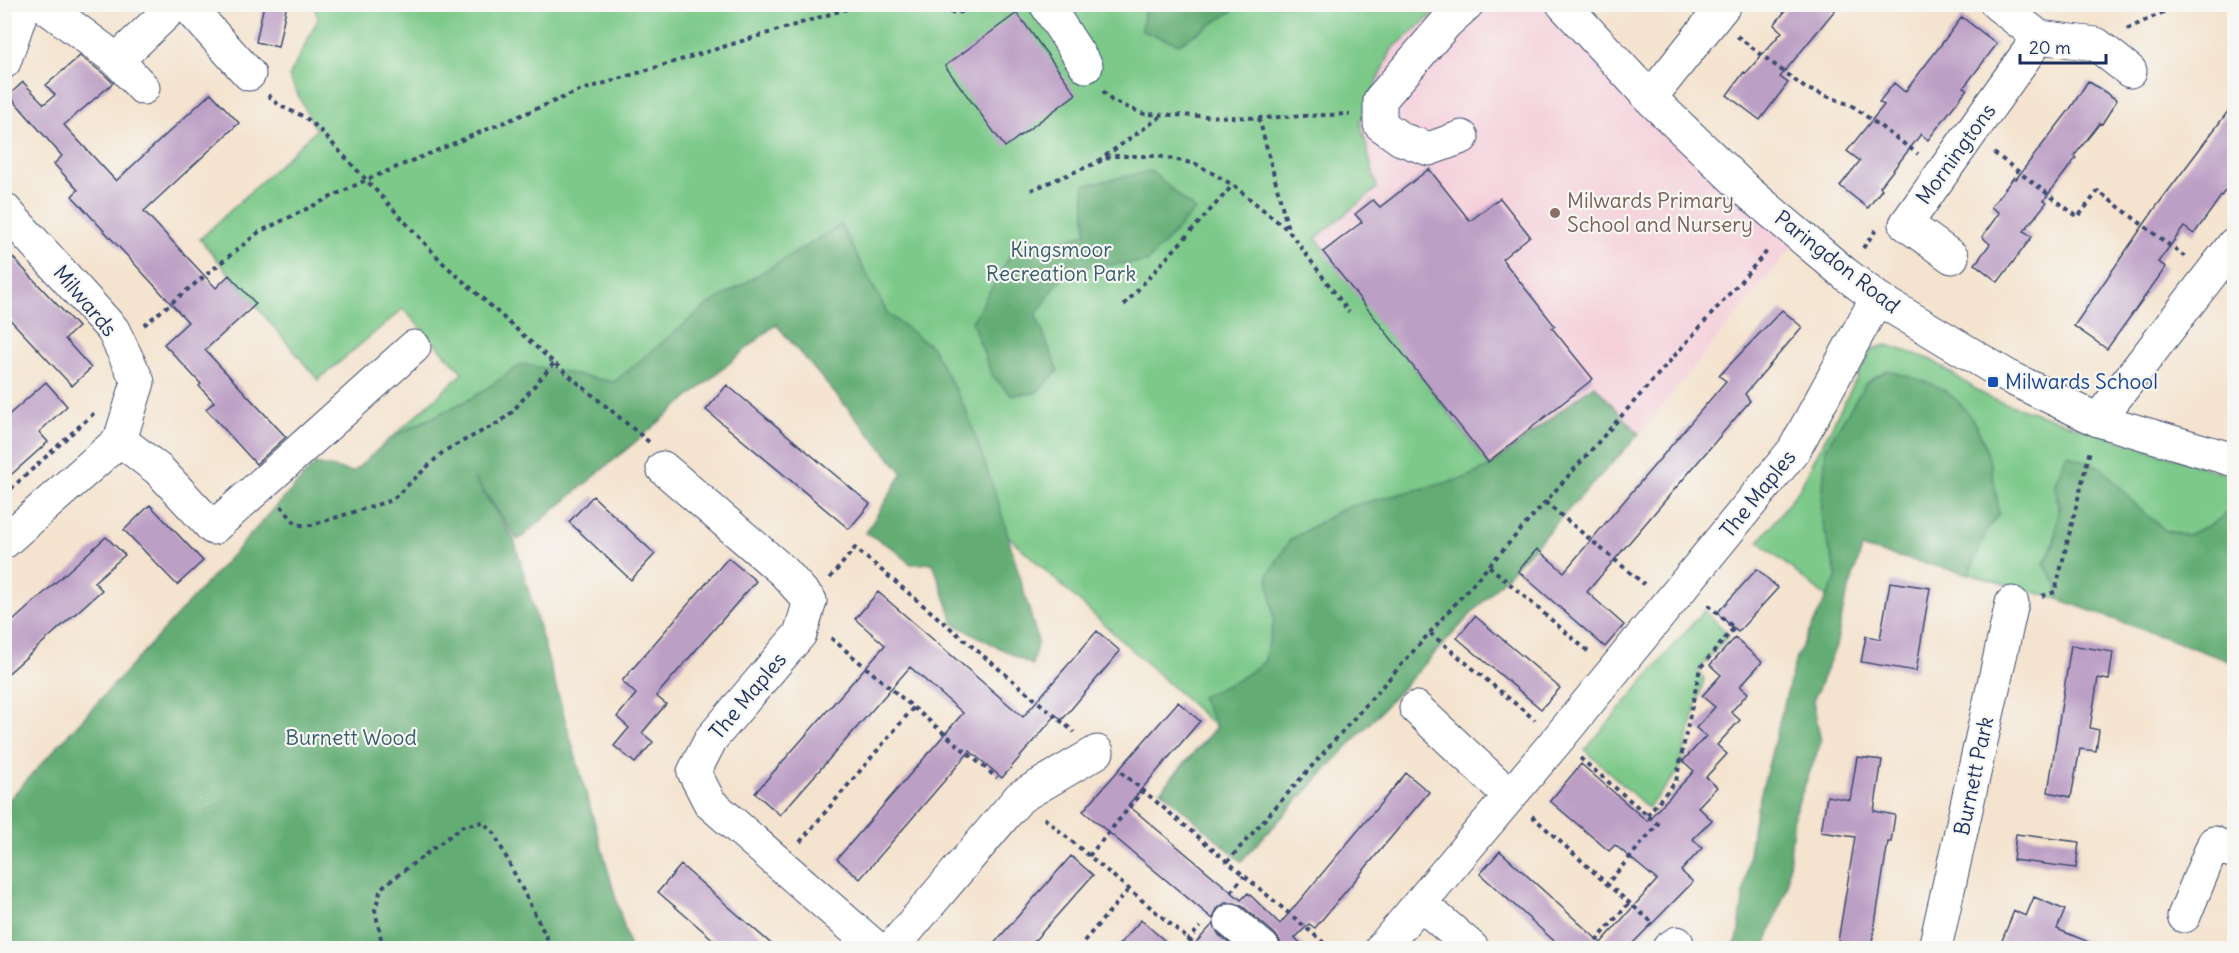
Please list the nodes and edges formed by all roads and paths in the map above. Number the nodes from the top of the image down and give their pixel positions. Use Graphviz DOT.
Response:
graph roads {
  1 [pos="24,4"];
  2 [pos="42,4"];
  3 [pos="176,4"];
  4 [pos="186,4"];
  5 [pos="863,4"];
  6 [pos="887,4"];
  7 [pos="993,4"];
  8 [pos="1046,4"];
  9 [pos="1467,4"];
  10 [pos="1563,4"];
  11 [pos="1997,4"];
  12 [pos="2181,4"];
  13 [pos="1719,11"];
  14 [pos="2039,37"];
  15 [pos="2096,44"];
  16 [pos="117,60"];
  17 [pos="4,62"];
  18 [pos="1086,66"];
  19 [pos="2130,71"];
  20 [pos="249,74"];
  21 [pos="143,88"];
  22 [pos="1650,98"];
  23 [pos="1380,112"];
  24 [pos="1164,115"];
  25 [pos="1259,118"];
  26 [pos="1970,135"];
  27 [pos="1462,137"];
  28 [pos="1092,164"];
  29 [pos="1942,173"];
  30 [pos="366,180"];
  31 [pos="1233,185"];
  32 [pos="1031,190"];
  33 [pos="4,209"];
  34 [pos="1881,224"];
  35 [pos="1288,230"];
  36 [pos="1773,244"];
  37 [pos="2235,244"];
  38 [pos="1861,251"];
  39 [pos="1952,257"];
  40 [pos="2210,275"];
  41 [pos="1877,298"];
  42 [pos="1124,305"];
  43 [pos="1349,312"];
  44 [pos="120,344"];
  45 [pos="414,347"];
  46 [pos="554,363"];
  47 [pos="100,407"];
  48 [pos="2098,420"];
  49 [pos="120,440"];
  50 [pos="2235,460"];
  51 [pos="663,468"];
  52 [pos="262,483"];
  53 [pos="4,495"];
  54 [pos="1545,502"];
  55 [pos="4,542"];
  56 [pos="1490,566"];
  57 [pos="810,602"];
  58 [pos="2012,603"];
  59 [pos="1668,604"];
  60 [pos="1710,607"];
  61 [pos="1430,633"];
  62 [pos="1613,673"];
  63 [pos="914,707"];
  64 [pos="1416,708"];
  65 [pos="1558,740"];
  66 [pos="1097,752"];
  67 [pos="1589,766"];
  68 [pos="1143,791"];
  69 [pos="1509,795"];
  70 [pos="1647,815"];
  71 [pos="1533,817"];
  72 [pos="2235,852"];
  73 [pos="1089,856"];
  74 [pos="1227,862"];
  75 [pos="781,865"];
  76 [pos="1607,884"];
  77 [pos="1129,889"];
  78 [pos="1420,903"];
  79 [pos="1629,903"];
  80 [pos="2184,916"];
  81 [pos="1232,921"];
  82 [pos="1673,946"];
  83 [pos="383,948"];
  84 [pos="552,948"];
  85 [pos="876,948"];
  86 [pos="892,948"];
  87 [pos="1078,948"];
  88 [pos="1263,948"];
  89 [pos="1330,948"];
  90 [pos="1382,948"];
  91 [pos="1472,948"];
  92 [pos="1590,948"];
  93 [pos="1935,948"];
  1 -- 17 [label="street"];
  2 -- 16 [label="street"];
  3 -- 16 [label="street"];
  4 -- 20 [label="street"];
  5 -- 30 [label="path"];
  6 -- 7 [label="path"];
  8 -- 18 [label="street"];
  9 -- 23 [label="street"];
  10 -- 22 [label="street, Paringdon Road"];
  11 -- 14 [label="street"];
  12 -- 15 [label="path"];
  13 -- 22 [label="street"];
  13 -- 29 [label="path"];
  14 -- 15 [label="street"];
  14 -- 26 [label="street, Morningtons"];
  15 -- 19 [label="street"];
  16 -- 21 [label="street"];
  18 -- 24 [label="path"];
  20 -- 30 [label="path"];
  22 -- 41 [label="street, Paringdon Road"];
  23 -- 25 [label="path"];
  23 -- 27 [label="street"];
  24 -- 25 [label="path"];
  24 -- 28 [label="path"];
  25 -- 35 [label="path"];
  26 -- 29 [label="street, Morningtons"];
  26 -- 40 [label="path"];
  28 -- 31 [label="path"];
  28 -- 32 [label="path"];
  29 -- 39 [label="street, Morningtons"];
  30 -- 44 [label="path"];
  30 -- 46 [label="path"];
  31 -- 35 [label="path"];
  31 -- 42 [label="path"];
  33 -- 44 [label="street, Milwards"];
  34 -- 38 [label="path"];
  35 -- 43 [label="path"];
  36 -- 54 [label="path"];
  37 -- 40 [label="street"];
  40 -- 48 [label="street"];
  41 -- 48 [label="street, Paringdon Road"];
  41 -- 59 [label="street, The Maples"];
  44 -- 49 [label="street, Milwards"];
  45 -- 52 [label="street"];
  46 -- 51 [label="path"];
  46 -- 52 [label="path"];
  47 -- 53 [label="path"];
  48 -- 50 [label="street, Paringdon Road"];
  48 -- 58 [label="path"];
  49 -- 52 [label="street"];
  49 -- 55 [label="street"];
  51 -- 57 [label="street"];
  54 -- 56 [label="path"];
  54 -- 59 [label="path"];
  56 -- 61 [label="path"];
  56 -- 62 [label="path"];
  57 -- 66 [label="path"];
  57 -- 75 [label="street, The Maples"];
  58 -- 93 [label="street, Burnett Park"];
  59 -- 62 [label="street, The Maples"];
  60 -- 70 [label="path"];
  61 -- 65 [label="path"];
  61 -- 74 [label="path"];
  62 -- 65 [label="street, The Maples"];
  63 -- 75 [label="path"];
  64 -- 69 [label="street"];
  65 -- 69 [label="street, The Maples"];
  66 -- 68 [label="path"];
  66 -- 86 [label="street"];
  67 -- 70 [label="path"];
  68 -- 73 [label="path"];
  68 -- 74 [label="path"];
  69 -- 78 [label="street, The Maples"];
  70 -- 76 [label="path"];
  71 -- 76 [label="path"];
  72 -- 80 [label="street"];
  74 -- 89 [label="path"];
  75 -- 85 [label="street, The Maples"];
  76 -- 79 [label="path"];
  77 -- 87 [label="path"];
  78 -- 90 [label="street, The Maples"];
  78 -- 91 [label="street"];
  79 -- 82 [label="path"];
  79 -- 92 [label="path"];
  81 -- 88 [label="street"];
  83 -- 84 [label="path"];
}
